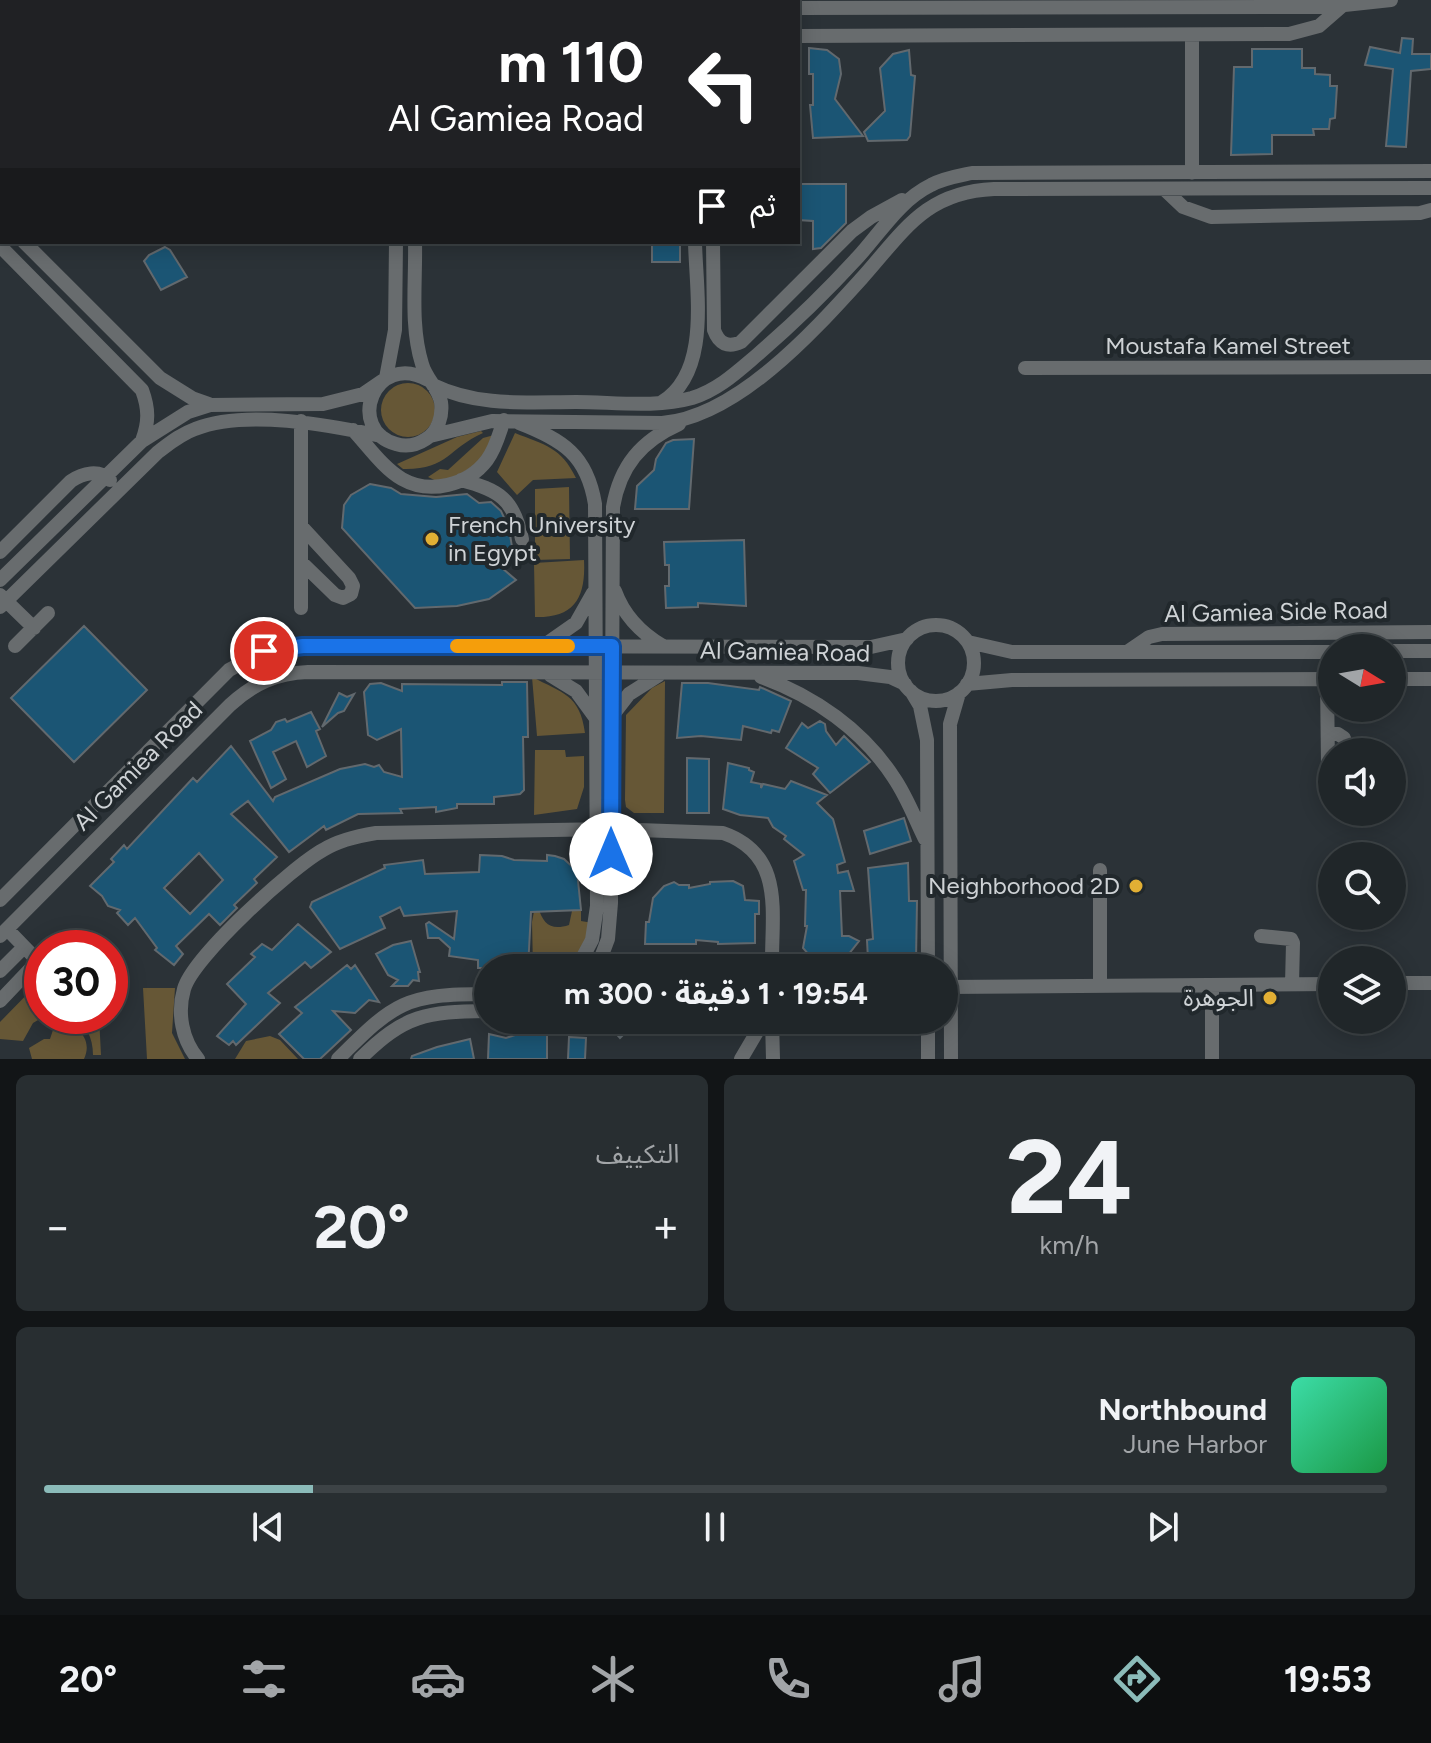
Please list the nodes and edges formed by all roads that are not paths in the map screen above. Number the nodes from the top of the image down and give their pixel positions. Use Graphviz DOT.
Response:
graph roads {
  1 [pos="1391,0"];
  2 [pos="1342,6"];
  3 [pos="800,8"];
  4 [pos="1192,35"];
  5 [pos="800,36"];
  6 [pos="1431,171"];
  7 [pos="1093,173"];
  8 [pos="1192,173"];
  9 [pos="1431,188"];
  10 [pos="1093,189"];
  11 [pos="1164,189"];
  12 [pos="921,191"];
  13 [pos="1431,210"];
  14 [pos="26,244"];
  15 [pos="396,244"];
  16 [pos="415,244"];
  17 [pos="695,244"];
  18 [pos="713,244"];
  19 [pos="3,251"];
  20 [pos="741,342"];
  21 [pos="753,358"];
  22 [pos="142,359"];
  23 [pos="1431,367"];
  24 [pos="1025,368"];
  25 [pos="765,373"];
  26 [pos="129,374"];
  27 [pos="384,380"];
  28 [pos="430,383"];
  29 [pos="661,403"];
  30 [pos="210,405"];
  31 [pos="690,419"];
  32 [pos="507,420"];
  33 [pos="301,421"];
  34 [pos="353,430"];
  35 [pos="381,436"];
  36 [pos="430,436"];
  37 [pos="142,441"];
  38 [pos="106,476"];
  39 [pos="461,480"];
  40 [pos="119,490"];
  41 [pos="301,526"];
  42 [pos="522,539"];
  43 [pos="0,552"];
  44 [pos="301,562"];
  45 [pos="0,580"];
  46 [pos="612,583"];
  47 [pos="595,589"];
  48 [pos="2,601"];
  49 [pos="301,608"];
  50 [pos="48,613"];
  51 [pos="34,628"];
  52 [pos="1431,632"];
  53 [pos="907,639"];
  54 [pos="968,642"];
  55 [pos="15,646"];
  56 [pos="544,646"];
  57 [pos="595,646"];
  58 [pos="612,646"];
  59 [pos="664,646"];
  60 [pos="1406,651"];
  61 [pos="1431,651"];
  62 [pos="1127,652"];
  63 [pos="1318,652"];
  64 [pos="612,672"];
  65 [pos="546,673"];
  66 [pos="595,673"];
  67 [pos="664,673"];
  68 [pos="749,673"];
  69 [pos="1318,679"];
  70 [pos="1406,679"];
  71 [pos="1431,679"];
  72 [pos="908,688"];
  73 [pos="963,688"];
  74 [pos="612,716"];
  75 [pos="596,719"];
  76 [pos="1328,722"];
  77 [pos="1328,734"];
  78 [pos="1328,738"];
  79 [pos="1344,738"];
  80 [pos="604,830"];
  81 [pos="927,844"];
  82 [pos="1100,870"];
  83 [pos="7,886"];
  84 [pos="0,900"];
  85 [pos="3,933"];
  86 [pos="1261,936"];
  87 [pos="24,947"];
  88 [pos="586,954"];
  89 [pos="604,954"];
  90 [pos="772,954"];
  91 [pos="928,954"];
  92 [pos="947,954"];
  93 [pos="0,971"];
  94 [pos="24,977"];
  95 [pos="1406,983"];
  96 [pos="1431,983"];
  97 [pos="1292,984"];
  98 [pos="1318,984"];
  99 [pos="1212,985"];
  100 [pos="1100,986"];
  101 [pos="958,987"];
  102 [pos="474,994"];
  103 [pos="0,1001"];
  104 [pos="474,1011"];
  105 [pos="756,1034"];
  106 [pos="772,1034"];
  107 [pos="928,1034"];
  108 [pos="950,1034"];
  109 [pos="198,1059"];
  110 [pos="338,1059"];
  111 [pos="360,1059"];
  112 [pos="741,1059"];
  113 [pos="773,1059"];
  114 [pos="928,1059"];
  115 [pos="951,1059"];
  116 [pos="1212,1059"];
  1 -- 2 [label="street"];
  2 -- 3 [label="street"];
  2 -- 4 [label="street"];
  4 -- 5 [label="street"];
  4 -- 8 [label="street"];
  6 -- 8 [label="street"];
  7 -- 8 [label="street"];
  7 -- 10 [label="street"];
  7 -- 12 [label="street"];
  9 -- 11 [label="street"];
  10 -- 11 [label="street"];
  10 -- 25 [label="street"];
  11 -- 13 [label="street"];
  12 -- 20 [label="street"];
  12 -- 21 [label="street"];
  14 -- 22 [label="street"];
  15 -- 27 [label="street"];
  16 -- 28 [label="street"];
  17 -- 29 [label="street"];
  18 -- 20 [label="street"];
  19 -- 26 [label="street"];
  20 -- 21 [label="street"];
  21 -- 25 [label="street"];
  21 -- 29 [label="street"];
  22 -- 26 [label="street"];
  22 -- 30 [label="street"];
  23 -- 24 [label="street, Moustafa Kamel Street"];
  25 -- 31 [label="street"];
  26 -- 37 [label="street"];
  27 -- 28 [label="street"];
  27 -- 30 [label="street"];
  27 -- 35 [label="street"];
  28 -- 29 [label="street"];
  28 -- 36 [label="street"];
  30 -- 37 [label="street"];
  31 -- 32 [label="street"];
  31 -- 46 [label="street"];
  32 -- 36 [label="street"];
  32 -- 39 [label="street"];
  32 -- 47 [label="street"];
  33 -- 34 [label="street"];
  33 -- 40 [label="street"];
  33 -- 41 [label="street"];
  34 -- 35 [label="street"];
  34 -- 39 [label="street"];
  35 -- 36 [label="street"];
  37 -- 38 [label="street"];
  38 -- 40 [label="street"];
  38 -- 43 [label="street"];
  38 -- 45 [label="street"];
  39 -- 42 [label="street"];
  40 -- 48 [label="street"];
  41 -- 44 [label="street"];
  41 -- 44 [label="street"];
  44 -- 49 [label="street"];
  46 -- 58 [label="street"];
  46 -- 59 [label="street"];
  47 -- 56 [label="street"];
  47 -- 57 [label="street"];
  48 -- 51 [label="street"];
  50 -- 51 [label="street"];
  51 -- 55 [label="street"];
  52 -- 62 [label="street, Al Gamiea Side Road"];
  53 -- 54 [label="street"];
  53 -- 59 [label="street, Al Gamiea Road"];
  53 -- 72 [label="street"];
  54 -- 62 [label="street"];
  54 -- 73 [label="street"];
  56 -- 57 [label="street, Al Gamiea Road"];
  56 -- 83 [label="street, Al Gamiea Road"];
  57 -- 58 [label="street, Al Gamiea Road"];
  57 -- 66 [label="street"];
  58 -- 59 [label="street, Al Gamiea Road"];
  58 -- 64 [label="street"];
  60 -- 61 [label="street"];
  62 -- 63 [label="street"];
  64 -- 66 [label="street, Al Gamiea Road"];
  64 -- 67 [label="street, Al Gamiea Road"];
  64 -- 74 [label="street"];
  65 -- 66 [label="street, Al Gamiea Road"];
  65 -- 75 [label="street"];
  65 -- 85 [label="street, Al Gamiea Road"];
  66 -- 75 [label="street"];
  67 -- 68 [label="street, Al Gamiea Road"];
  67 -- 74 [label="street"];
  68 -- 72 [label="street, Al Gamiea Road"];
  68 -- 81 [label="street"];
  69 -- 73 [label="street"];
  70 -- 71 [label="street"];
  72 -- 73 [label="street"];
  72 -- 81 [label="street"];
  73 -- 92 [label="street"];
  74 -- 80 [label="street"];
  75 -- 80 [label="street"];
  76 -- 77 [label="street"];
  77 -- 78 [label="street"];
  77 -- 79 [label="street"];
  80 -- 88 [label="street"];
  80 -- 89 [label="street"];
  80 -- 90 [label="street"];
  80 -- 109 [label="street"];
  81 -- 91 [label="street"];
  82 -- 100 [label="street"];
  83 -- 84 [label="street, Al Gamiea Road"];
  85 -- 87 [label="street"];
  86 -- 97 [label="street"];
  87 -- 93 [label="street"];
  94 -- 103 [label="street"];
  95 -- 96 [label="street"];
  97 -- 98 [label="street"];
  97 -- 99 [label="street"];
  99 -- 100 [label="street"];
  99 -- 116 [label="street"];
  100 -- 101 [label="street"];
  102 -- 110 [label="street"];
  104 -- 111 [label="street"];
  105 -- 112 [label="street"];
  106 -- 113 [label="street"];
  107 -- 114 [label="street"];
  108 -- 115 [label="street"];
}
